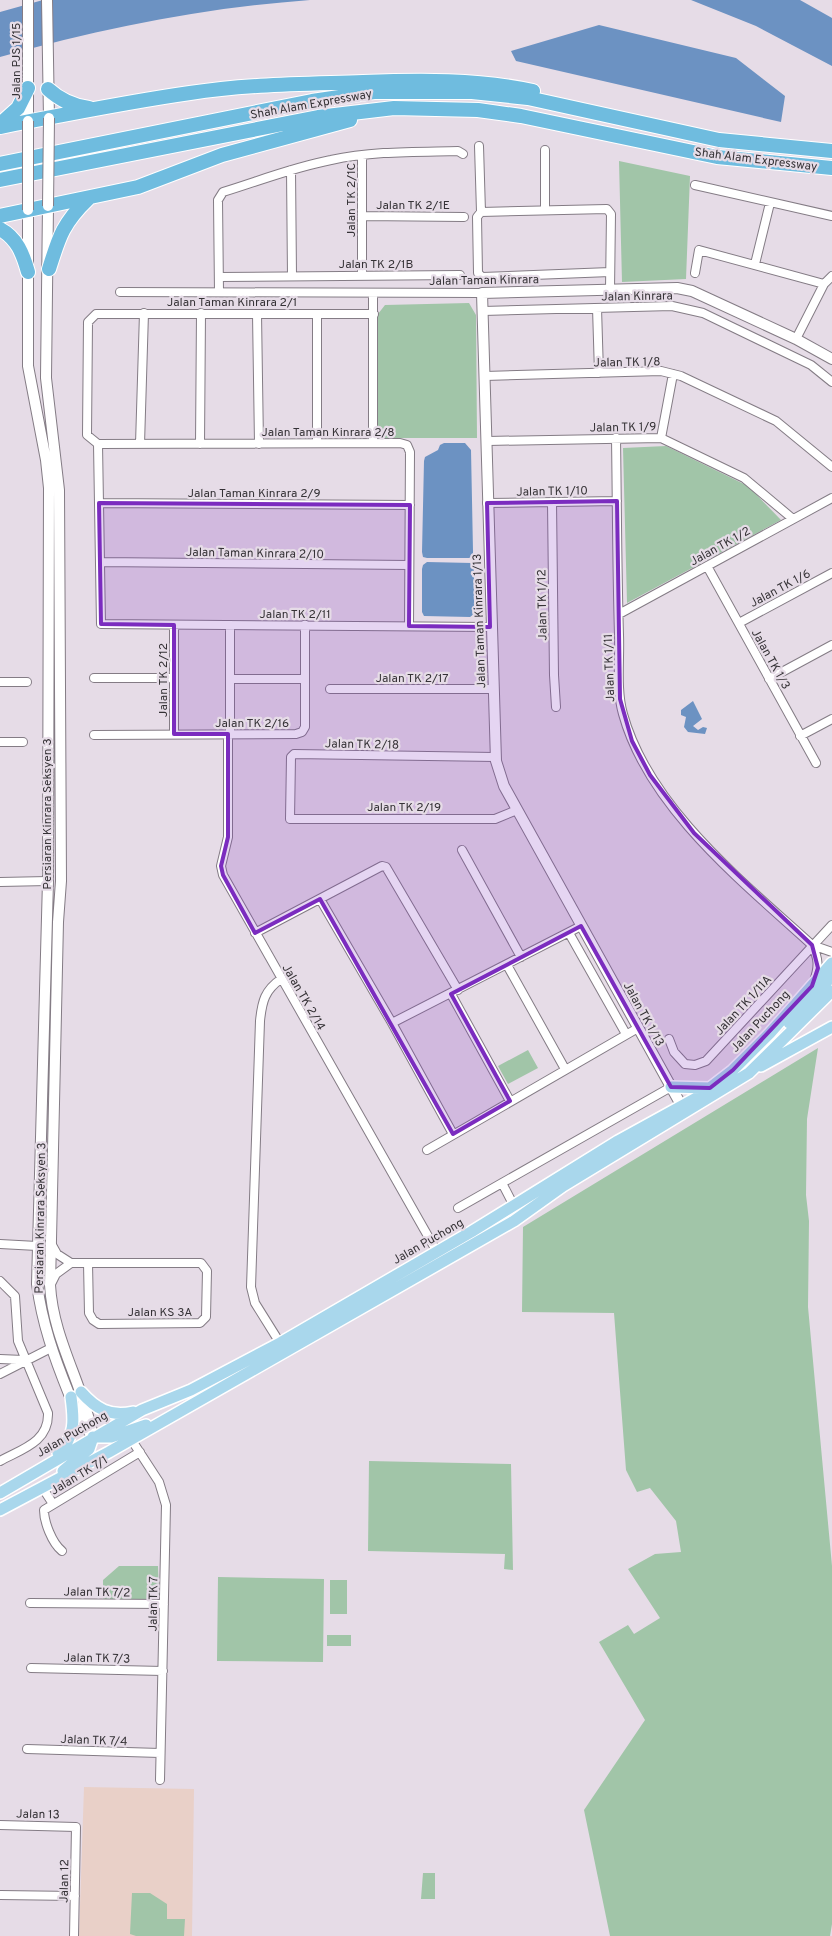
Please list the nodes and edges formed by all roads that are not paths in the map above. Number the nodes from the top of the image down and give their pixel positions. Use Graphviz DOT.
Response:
graph roads {
  1 [pos="28,0"];
  2 [pos="47,0"];
  3 [pos="47,85"];
  4 [pos="28,86"];
  5 [pos="573,107"];
  6 [pos="394,108"];
  7 [pos="94,109"];
  8 [pos="49,118"];
  9 [pos="28,122"];
  10 [pos="0,125"];
  11 [pos="479,146"];
  12 [pos="545,150"];
  13 [pos="832,151"];
  14 [pos="463,154"];
  15 [pos="362,155"];
  16 [pos="0,164"];
  17 [pos="832,168"];
  18 [pos="291,170"];
  19 [pos="0,180"];
  20 [pos="695,185"];
  21 [pos="89,199"];
  22 [pos="770,203"];
  23 [pos="48,206"];
  24 [pos="28,210"];
  25 [pos="546,210"];
  26 [pos="481,212"];
  27 [pos="0,216"];
  28 [pos="362,216"];
  29 [pos="464,216"];
  30 [pos="832,216"];
  31 [pos="0,229"];
  32 [pos="754,264"];
  33 [pos="48,269"];
  34 [pos="28,272"];
  35 [pos="610,272"];
  36 [pos="695,274"];
  37 [pos="362,275"];
  38 [pos="460,275"];
  39 [pos="292,276"];
  40 [pos="832,276"];
  41 [pos="219,277"];
  42 [pos="824,284"];
  43 [pos="610,290"];
  44 [pos="120,292"];
  45 [pos="219,292"];
  46 [pos="482,293"];
  47 [pos="373,294"];
  48 [pos="598,308"];
  49 [pos="484,311"];
  50 [pos="144,313"];
  51 [pos="201,313"];
  52 [pos="257,314"];
  53 [pos="317,314"];
  54 [pos="374,314"];
  55 [pos="796,339"];
  56 [pos="832,360"];
  57 [pos="600,373"];
  58 [pos="673,374"];
  59 [pos="486,376"];
  60 [pos="832,382"];
  61 [pos="616,438"];
  62 [pos="661,438"];
  63 [pos="488,441"];
  64 [pos="317,443"];
  65 [pos="372,443"];
  66 [pos="98,444"];
  67 [pos="140,444"];
  68 [pos="200,444"];
  69 [pos="259,444"];
  70 [pos="832,467"];
  71 [pos="832,498"];
  72 [pos="617,501"];
  73 [pos="552,502"];
  74 [pos="99,503"];
  75 [pos="487,503"];
  76 [pos="410,505"];
  77 [pos="793,519"];
  78 [pos="100,562"];
  79 [pos="409,565"];
  80 [pos="707,566"];
  81 [pos="832,573"];
  82 [pos="619,614"];
  83 [pos="739,623"];
  84 [pos="174,624"];
  85 [pos="230,625"];
  86 [pos="305,626"];
  87 [pos="409,626"];
  88 [pos="490,627"];
  89 [pos="832,645"];
  90 [pos="94,678"];
  91 [pos="174,678"];
  92 [pos="230,679"];
  93 [pos="305,679"];
  94 [pos="769,679"];
  95 [pos="0,682"];
  96 [pos="27,682"];
  97 [pos="330,689"];
  98 [pos="494,689"];
  99 [pos="556,707"];
  100 [pos="832,719"];
  101 [pos="174,734"];
  102 [pos="229,734"];
  103 [pos="94,735"];
  104 [pos="800,736"];
  105 [pos="0,742"];
  106 [pos="23,742"];
  107 [pos="495,757"];
  108 [pos="816,764"];
  109 [pos="517,810"];
  110 [pos="290,819"];
  111 [pos="60,822"];
  112 [pos="462,850"];
  113 [pos="48,881"];
  114 [pos="0,882"];
  115 [pos="320,899"];
  116 [pos="58,922"];
  117 [pos="832,925"];
  118 [pos="581,926"];
  119 [pos="255,933"];
  120 [pos="569,933"];
  121 [pos="812,945"];
  122 [pos="832,952"];
  123 [pos="521,957"];
  124 [pos="832,963"];
  125 [pos="507,965"];
  126 [pos="832,976"];
  127 [pos="281,979"];
  128 [pos="812,986"];
  129 [pos="832,990"];
  130 [pos="455,992"];
  131 [pos="392,1023"];
  132 [pos="832,1027"];
  133 [pos="638,1028"];
  134 [pos="626,1034"];
  135 [pos="669,1039"];
  136 [pos="565,1069"];
  137 [pos="733,1070"];
  138 [pos="749,1073"];
  139 [pos="671,1087"];
  140 [pos="710,1088"];
  141 [pos="510,1101"];
  142 [pos="684,1110"];
  143 [pos="453,1134"];
  144 [pos="426,1150"];
  145 [pos="502,1183"];
  146 [pos="514,1206"];
  147 [pos="458,1208"];
  148 [pos="50,1237"];
  149 [pos="0,1244"];
  150 [pos="37,1246"];
  151 [pos="437,1252"];
  152 [pos="50,1258"];
  153 [pos="71,1262"];
  154 [pos="88,1263"];
  155 [pos="0,1281"];
  156 [pos="50,1285"];
  157 [pos="280,1343"];
  158 [pos="50,1348"];
  159 [pos="0,1359"];
  160 [pos="25,1360"];
  161 [pos="0,1374"];
  162 [pos="76,1395"];
  163 [pos="142,1410"];
  164 [pos="158,1424"];
  165 [pos="93,1437"];
  166 [pos="131,1440"];
  167 [pos="140,1452"];
  168 [pos="0,1461"];
  169 [pos="46,1465"];
  170 [pos="45,1486"];
  171 [pos="0,1492"];
  172 [pos="53,1504"];
  173 [pos="0,1510"];
  174 [pos="62,1551"];
  175 [pos="30,1603"];
  176 [pos="164,1604"];
  177 [pos="31,1668"];
  178 [pos="163,1671"];
  179 [pos="27,1749"];
  180 [pos="160,1753"];
  181 [pos="160,1780"];
  182 [pos="0,1825"];
  183 [pos="76,1826"];
  184 [pos="0,1894"];
  185 [pos="75,1896"];
  186 [pos="74,1936"];
  1 -- 4 [label="main road, Jalan PJS 1/15"];
  2 -- 3 [label="main road"];
  3 -- 7 [label="highway"];
  3 -- 8 [label="main road"];
  4 -- 9 [label="main road, Jalan PJS 1/15"];
  4 -- 10 [label="highway"];
  5 -- 7 [label="highway"];
  5 -- 13 [label="highway, Shah Alam Expressway"];
  5 -- 16 [label="highway, Shah Alam Expressway"];
  6 -- 17 [label="highway, Shah Alam Expressway"];
  6 -- 19 [label="highway, Shah Alam Expressway"];
  6 -- 21 [label="highway"];
  7 -- 8 [label="highway"];
  8 -- 9 [label="highway"];
  8 -- 23 [label="main road, Persiaran Kinrara Seksyen 3, bridge"];
  9 -- 10 [label="highway"];
  9 -- 24 [label="main road, Jalan PJS 1/15, bridge"];
  11 -- 26 [label="street"];
  12 -- 25 [label="street"];
  14 -- 15 [label="street"];
  15 -- 18 [label="street"];
  15 -- 28 [label="street, Jalan TK 2/1C"];
  18 -- 39 [label="street"];
  18 -- 41 [label="street"];
  20 -- 22 [label="street"];
  21 -- 23 [label="highway"];
  21 -- 33 [label="highway"];
  22 -- 30 [label="street"];
  22 -- 32 [label="street"];
  23 -- 24 [label="highway"];
  23 -- 33 [label="main road, Persiaran Kinrara Seksyen 3"];
  24 -- 27 [label="highway"];
  24 -- 34 [label="main road, Jalan PJS 1/15"];
  25 -- 26 [label="street"];
  25 -- 35 [label="street"];
  26 -- 35 [label="street"];
  28 -- 29 [label="street, Jalan TK 2/1E"];
  28 -- 37 [label="street, Jalan TK 2/1C"];
  31 -- 34 [label="highway"];
  32 -- 36 [label="street"];
  32 -- 42 [label="street"];
  33 -- 111 [label="main road, Persiaran Kinrara Seksyen 3"];
  34 -- 113 [label="main road, Persiaran Kinrara Seksyen 3"];
  35 -- 43 [label="street"];
  37 -- 38 [label="street, Jalan TK 2/1B"];
  37 -- 39 [label="street, Jalan TK 2/1B"];
  39 -- 41 [label="street, Jalan TK 2/1B"];
  40 -- 42 [label="street"];
  41 -- 45 [label="street"];
  42 -- 55 [label="street"];
  43 -- 46 [label="main road, Jalan Taman Kinrara"];
  43 -- 55 [label="main road, Jalan Taman Kinrara"];
  44 -- 45 [label="street, Jalan Taman Kinrara"];
  45 -- 47 [label="street, Jalan Taman Kinrara"];
  46 -- 47 [label="street, Jalan Taman Kinrara"];
  46 -- 49 [label="main road, Jalan Taman Kinrara 1/13"];
  47 -- 54 [label="street"];
  48 -- 49 [label="street, Jalan Kinrara"];
  48 -- 57 [label="street"];
  48 -- 60 [label="street, Jalan Kinrara"];
  49 -- 59 [label="main road, Jalan Taman Kinrara 1/13"];
  50 -- 51 [label="street, Jalan Taman Kinrara 2/1"];
  50 -- 66 [label="street, Jalan Taman Kinrara 2/1"];
  50 -- 67 [label="street"];
  51 -- 52 [label="street, Jalan Taman Kinrara 2/1"];
  51 -- 68 [label="street"];
  52 -- 53 [label="street, Jalan Taman Kinrara 2/1"];
  52 -- 69 [label="street"];
  53 -- 54 [label="street, Jalan Taman Kinrara 2/1"];
  53 -- 64 [label="street"];
  54 -- 65 [label="street"];
  55 -- 56 [label="main road, Jalan Taman Kinrara"];
  57 -- 58 [label="street, Jalan TK 1/8"];
  57 -- 59 [label="street, Jalan TK 1/8"];
  58 -- 62 [label="street"];
  58 -- 70 [label="street, Jalan TK 1/8"];
  59 -- 63 [label="main road, Jalan Taman Kinrara 1/13"];
  61 -- 62 [label="street, Jalan TK 1/9"];
  61 -- 63 [label="street, Jalan TK 1/9"];
  61 -- 72 [label="street, Jalan TK 1/11"];
  62 -- 77 [label="street, Jalan TK 1/9"];
  63 -- 75 [label="main road, Jalan Taman Kinrara 1/13"];
  64 -- 65 [label="street, Jalan Taman Kinrara 2/8"];
  64 -- 69 [label="street, Jalan Taman Kinrara 2/8"];
  65 -- 76 [label="street, Jalan Taman Kinrara 2/8"];
  66 -- 67 [label="street, Jalan Taman Kinrara 2/8"];
  66 -- 74 [label="street"];
  67 -- 68 [label="street, Jalan Taman Kinrara 2/8"];
  68 -- 69 [label="street, Jalan Taman Kinrara 2/8"];
  71 -- 77 [label="street, Jalan TK 1/2"];
  72 -- 73 [label="street, Jalan TK 1/10"];
  72 -- 82 [label="street, Jalan TK 1/11"];
  73 -- 75 [label="street, Jalan TK 1/10"];
  73 -- 99 [label="street, Jalan TK 1/12"];
  74 -- 76 [label="street, Jalan Taman Kinrara 2/9"];
  74 -- 78 [label="street"];
  75 -- 88 [label="main road, Jalan Taman Kinrara 1/13"];
  76 -- 79 [label="street, Jalan Taman Kinrara 2/8"];
  77 -- 80 [label="street, Jalan TK 1/2"];
  78 -- 79 [label="street, Jalan Taman Kinrara 2/10"];
  78 -- 84 [label="street, Jalan TK 2/11"];
  79 -- 87 [label="street, Jalan Taman Kinrara 2/8"];
  80 -- 82 [label="street, Jalan TK 1/2"];
  80 -- 83 [label="street, Jalan TK 1/3"];
  81 -- 83 [label="street, Jalan TK 1/6"];
  82 -- 121 [label="street, Jalan TK 1/11"];
  83 -- 94 [label="street, Jalan TK 1/3"];
  84 -- 85 [label="street, Jalan TK 2/11"];
  84 -- 91 [label="street, Jalan TK 2/12"];
  85 -- 86 [label="street, Jalan TK 2/11"];
  85 -- 92 [label="street, Jalan TK 2/14"];
  86 -- 87 [label="street, Jalan TK 2/11"];
  86 -- 93 [label="street, Jalan TK 2/16"];
  87 -- 88 [label="street, Jalan TK 2/11"];
  88 -- 98 [label="main road, Jalan Taman Kinrara 1/13"];
  89 -- 94 [label="street"];
  90 -- 91 [label="street"];
  91 -- 101 [label="street, Jalan TK 2/12"];
  92 -- 93 [label="street"];
  92 -- 102 [label="street, Jalan TK 2/14"];
  93 -- 102 [label="street, Jalan TK 2/16"];
  94 -- 104 [label="street, Jalan TK 1/3"];
  95 -- 96 [label="street"];
  97 -- 98 [label="street, Jalan TK 2/17"];
  98 -- 107 [label="main road, Jalan Taman Kinrara 1/13"];
  100 -- 104 [label="street"];
  101 -- 102 [label="street, Jalan TK 2/16"];
  101 -- 103 [label="street, Jalan TK 2/16"];
  102 -- 119 [label="street, Jalan TK 2/14"];
  104 -- 108 [label="street, Jalan TK 1/3"];
  105 -- 106 [label="street"];
  107 -- 109 [label="main road, Jalan Taman Kinrara 1/13"];
  107 -- 110 [label="street, Jalan TK 2/18"];
  109 -- 110 [label="street, Jalan TK 2/19"];
  109 -- 118 [label="main road, Jalan Taman Kinrara 1/13"];
  111 -- 113 [label="main road"];
  111 -- 116 [label="main road, Persiaran Kinrara Seksyen 3"];
  112 -- 123 [label="street"];
  113 -- 114 [label="street"];
  113 -- 116 [label="main road"];
  113 -- 150 [label="main road, Persiaran Kinrara Seksyen 3"];
  115 -- 119 [label="street"];
  115 -- 130 [label="street"];
  115 -- 131 [label="street"];
  116 -- 148 [label="main road, Persiaran Kinrara Seksyen 3"];
  117 -- 121 [label="street, Jalan TK 1/11A"];
  118 -- 120 [label="street"];
  118 -- 133 [label="main road, Jalan TK 1/13"];
  119 -- 127 [label="street, Jalan TK 2/14"];
  120 -- 123 [label="street"];
  120 -- 134 [label="street"];
  121 -- 122 [label="street"];
  121 -- 128 [label="street"];
  121 -- 135 [label="street, Jalan TK 1/11A"];
  123 -- 125 [label="street"];
  124 -- 128 [label="main road, Jalan Puchong"];
  125 -- 130 [label="street"];
  125 -- 136 [label="street"];
  126 -- 137 [label="main road"];
  127 -- 151 [label="street, Jalan TK 2/14"];
  127 -- 157 [label="street"];
  128 -- 137 [label="main road, Jalan Puchong"];
  129 -- 138 [label="main road, Jalan Puchong"];
  130 -- 131 [label="street"];
  130 -- 141 [label="street"];
  131 -- 143 [label="street"];
  132 -- 138 [label="main road"];
  133 -- 134 [label="street"];
  133 -- 139 [label="main road, Jalan TK 1/13"];
  134 -- 136 [label="street"];
  136 -- 141 [label="street"];
  137 -- 140 [label="main road, Jalan Puchong"];
  138 -- 142 [label="main road, Jalan Puchong"];
  139 -- 140 [label="main road"];
  139 -- 142 [label="main road, Jalan TK 1/13"];
  139 -- 145 [label="street"];
  140 -- 142 [label="main road, Jalan Puchong"];
  141 -- 143 [label="street"];
  142 -- 146 [label="main road, Jalan Puchong"];
  142 -- 164 [label="main road, Jalan Puchong"];
  143 -- 144 [label="street"];
  145 -- 146 [label="street"];
  145 -- 147 [label="street"];
  146 -- 151 [label="main road, Jalan Puchong"];
  148 -- 150 [label="street"];
  148 -- 152 [label="main road, Persiaran Kinrara Seksyen 3"];
  148 -- 153 [label="street"];
  149 -- 150 [label="street"];
  150 -- 152 [label="street"];
  150 -- 158 [label="main road, Persiaran Kinrara Seksyen 3"];
  151 -- 157 [label="main road, Jalan Puchong"];
  152 -- 156 [label="main road, Persiaran Kinrara Seksyen 3"];
  153 -- 154 [label="street, Jalan KS 3A"];
  153 -- 156 [label="street"];
  154 -- 154 [label="street, Jalan KS 3A"];
  155 -- 160 [label="street"];
  156 -- 162 [label="main road, Persiaran Kinrara Seksyen 3"];
  157 -- 163 [label="main road, Jalan Puchong"];
  158 -- 160 [label="street"];
  158 -- 162 [label="main road, Persiaran Kinrara Seksyen 3"];
  159 -- 160 [label="street"];
  160 -- 161 [label="street"];
  160 -- 168 [label="street"];
  162 -- 163 [label="main road"];
  162 -- 165 [label="main road, Persiaran Kinrara Seksyen 3"];
  162 -- 169 [label="main road"];
  163 -- 165 [label="main road, Jalan Puchong"];
  164 -- 165 [label="main road"];
  164 -- 166 [label="main road, Jalan Puchong"];
  165 -- 169 [label="main road, Jalan Puchong"];
  165 -- 170 [label="main road"];
  166 -- 167 [label="street, Jalan TK 7"];
  166 -- 170 [label="main road, Jalan Puchong"];
  167 -- 172 [label="street, Jalan TK 7/1"];
  167 -- 176 [label="street, Jalan TK 7"];
  169 -- 171 [label="main road, Jalan Puchong"];
  170 -- 172 [label="street"];
  170 -- 173 [label="main road, Jalan Puchong"];
  172 -- 174 [label="street, Jalan TK 7/1"];
  175 -- 176 [label="street, Jalan TK 7/2"];
  176 -- 178 [label="street, Jalan TK 7"];
  177 -- 178 [label="street, Jalan TK 7/3"];
  178 -- 180 [label="street, Jalan TK 7"];
  179 -- 180 [label="street, Jalan TK 7/4"];
  180 -- 181 [label="street, Jalan TK 7"];
  182 -- 183 [label="street, Jalan 13"];
  183 -- 185 [label="street, Jalan 12"];
  184 -- 185 [label="street"];
  185 -- 186 [label="street, Jalan 12"];
}
